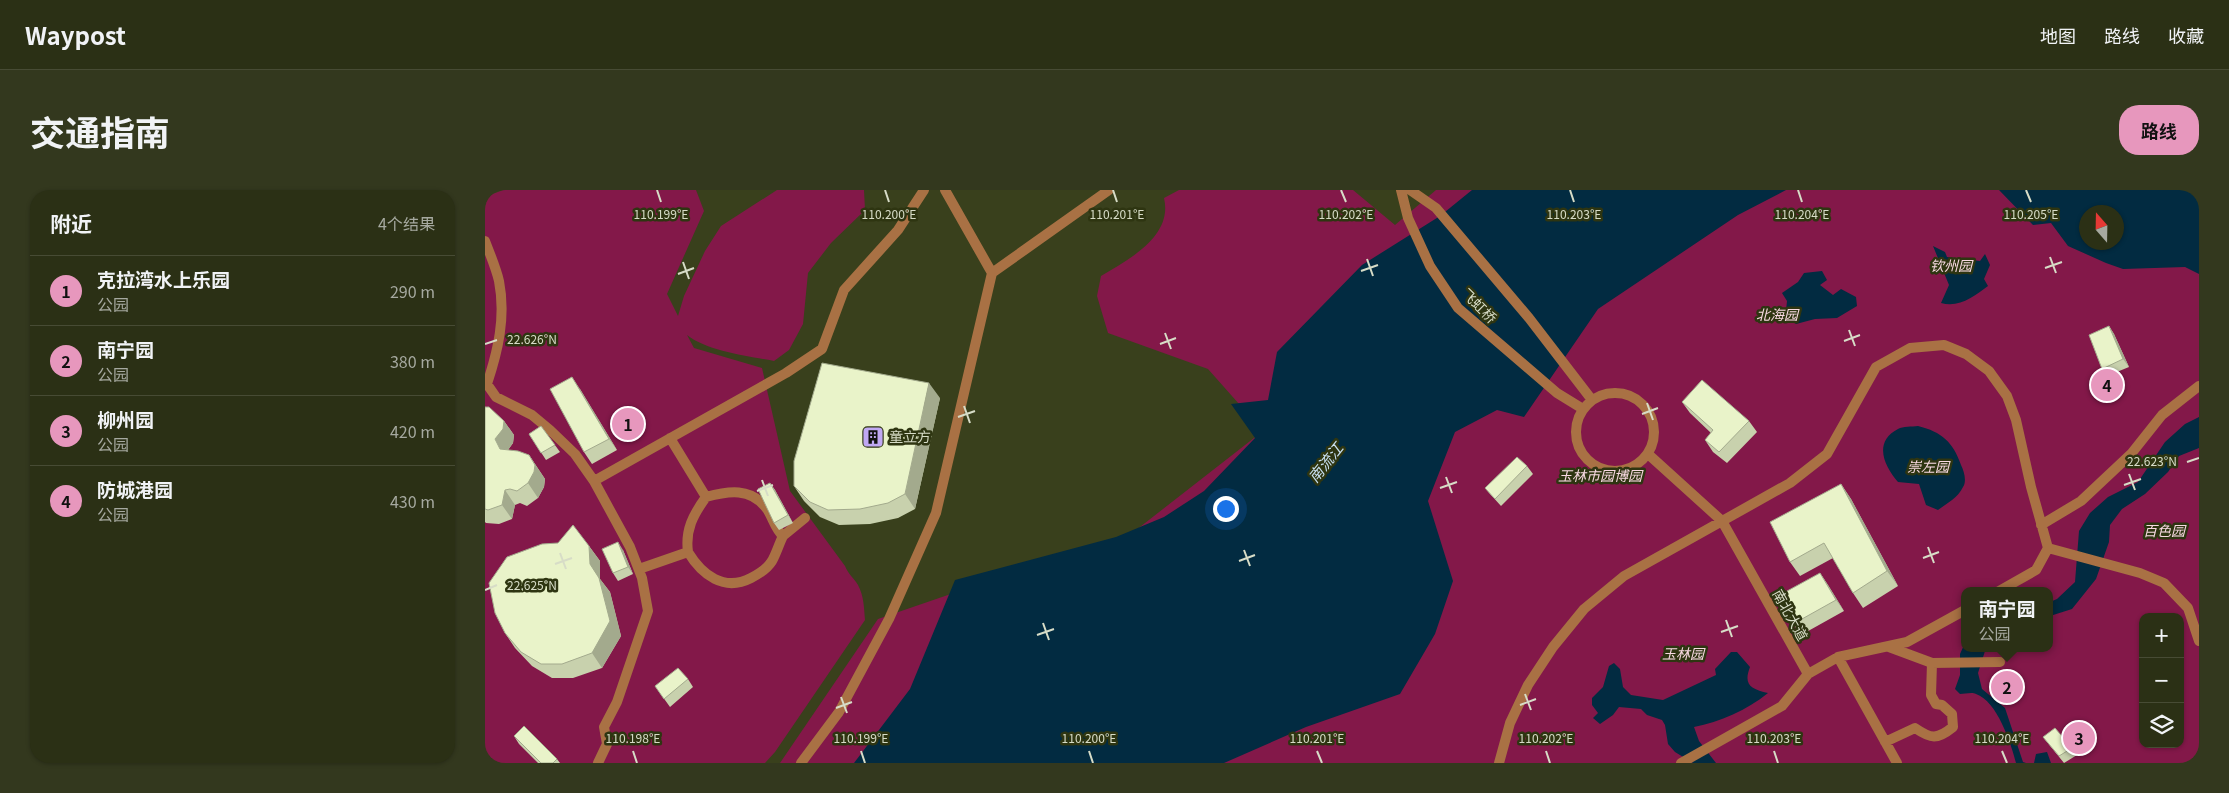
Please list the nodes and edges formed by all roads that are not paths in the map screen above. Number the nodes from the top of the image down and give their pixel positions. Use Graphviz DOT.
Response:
graph roads {
  1 [pos="924,190"];
  2 [pos="945,190"];
  3 [pos="1109,190"];
  4 [pos="1401,190"];
  5 [pos="1410,190"];
  6 [pos="485,241"];
  7 [pos="992,273"];
  8 [pos="486,385"];
  9 [pos="2199,386"];
  10 [pos="1592,400"];
  11 [pos="1583,409"];
  12 [pos="670,438"];
  13 [pos="1648,454"];
  14 [pos="594,481"];
  15 [pos="706,498"];
  16 [pos="805,518"];
  17 [pos="1721,521"];
  18 [pos="2041,525"];
  19 [pos="783,536"];
  20 [pos="2048,548"];
  21 [pos="688,552"];
  22 [pos="639,569"];
  23 [pos="2006,587"];
  24 [pos="1961,612"];
  25 [pos="2199,641"];
  26 [pos="1887,647"];
  27 [pos="1838,657"];
  28 [pos="2000,662"];
  29 [pos="1932,663"];
  30 [pos="1808,674"];
  31 [pos="1885,742"];
  32 [pos="1684,761"];
  33 [pos="598,763"];
  34 [pos="801,763"];
  35 [pos="1499,763"];
  36 [pos="1897,763"];
  1 -- 12 [label="street"];
  2 -- 7 [label="street"];
  3 -- 7 [label="street"];
  4 -- 11 [label="street, 飞虹桥"];
  5 -- 10 [label="street, 飞虹桥"];
  6 -- 8 [label="street"];
  7 -- 34 [label="street"];
  8 -- 14 [label="street"];
  9 -- 18 [label="street"];
  10 -- 11 [label="street"];
  10 -- 13 [label="street"];
  11 -- 13 [label="street"];
  12 -- 14 [label="street"];
  12 -- 15 [label="street"];
  13 -- 17 [label="street, 南北大道"];
  14 -- 22 [label="street"];
  15 -- 19 [label="street"];
  15 -- 21 [label="street"];
  16 -- 19 [label="street"];
  17 -- 18 [label="street"];
  17 -- 30 [label="street, 南北大道"];
  17 -- 35 [label="street"];
  18 -- 20 [label="street"];
  19 -- 21 [label="street"];
  20 -- 23 [label="street"];
  20 -- 25 [label="street"];
  21 -- 22 [label="street"];
  22 -- 33 [label="street"];
  24 -- 26 [label="street"];
  26 -- 27 [label="street"];
  26 -- 29 [label="street"];
  27 -- 30 [label="street"];
  27 -- 31 [label="street"];
  28 -- 29 [label="street"];
  29 -- 31 [label="street"];
  30 -- 32 [label="street"];
  31 -- 36 [label="street"];
}
